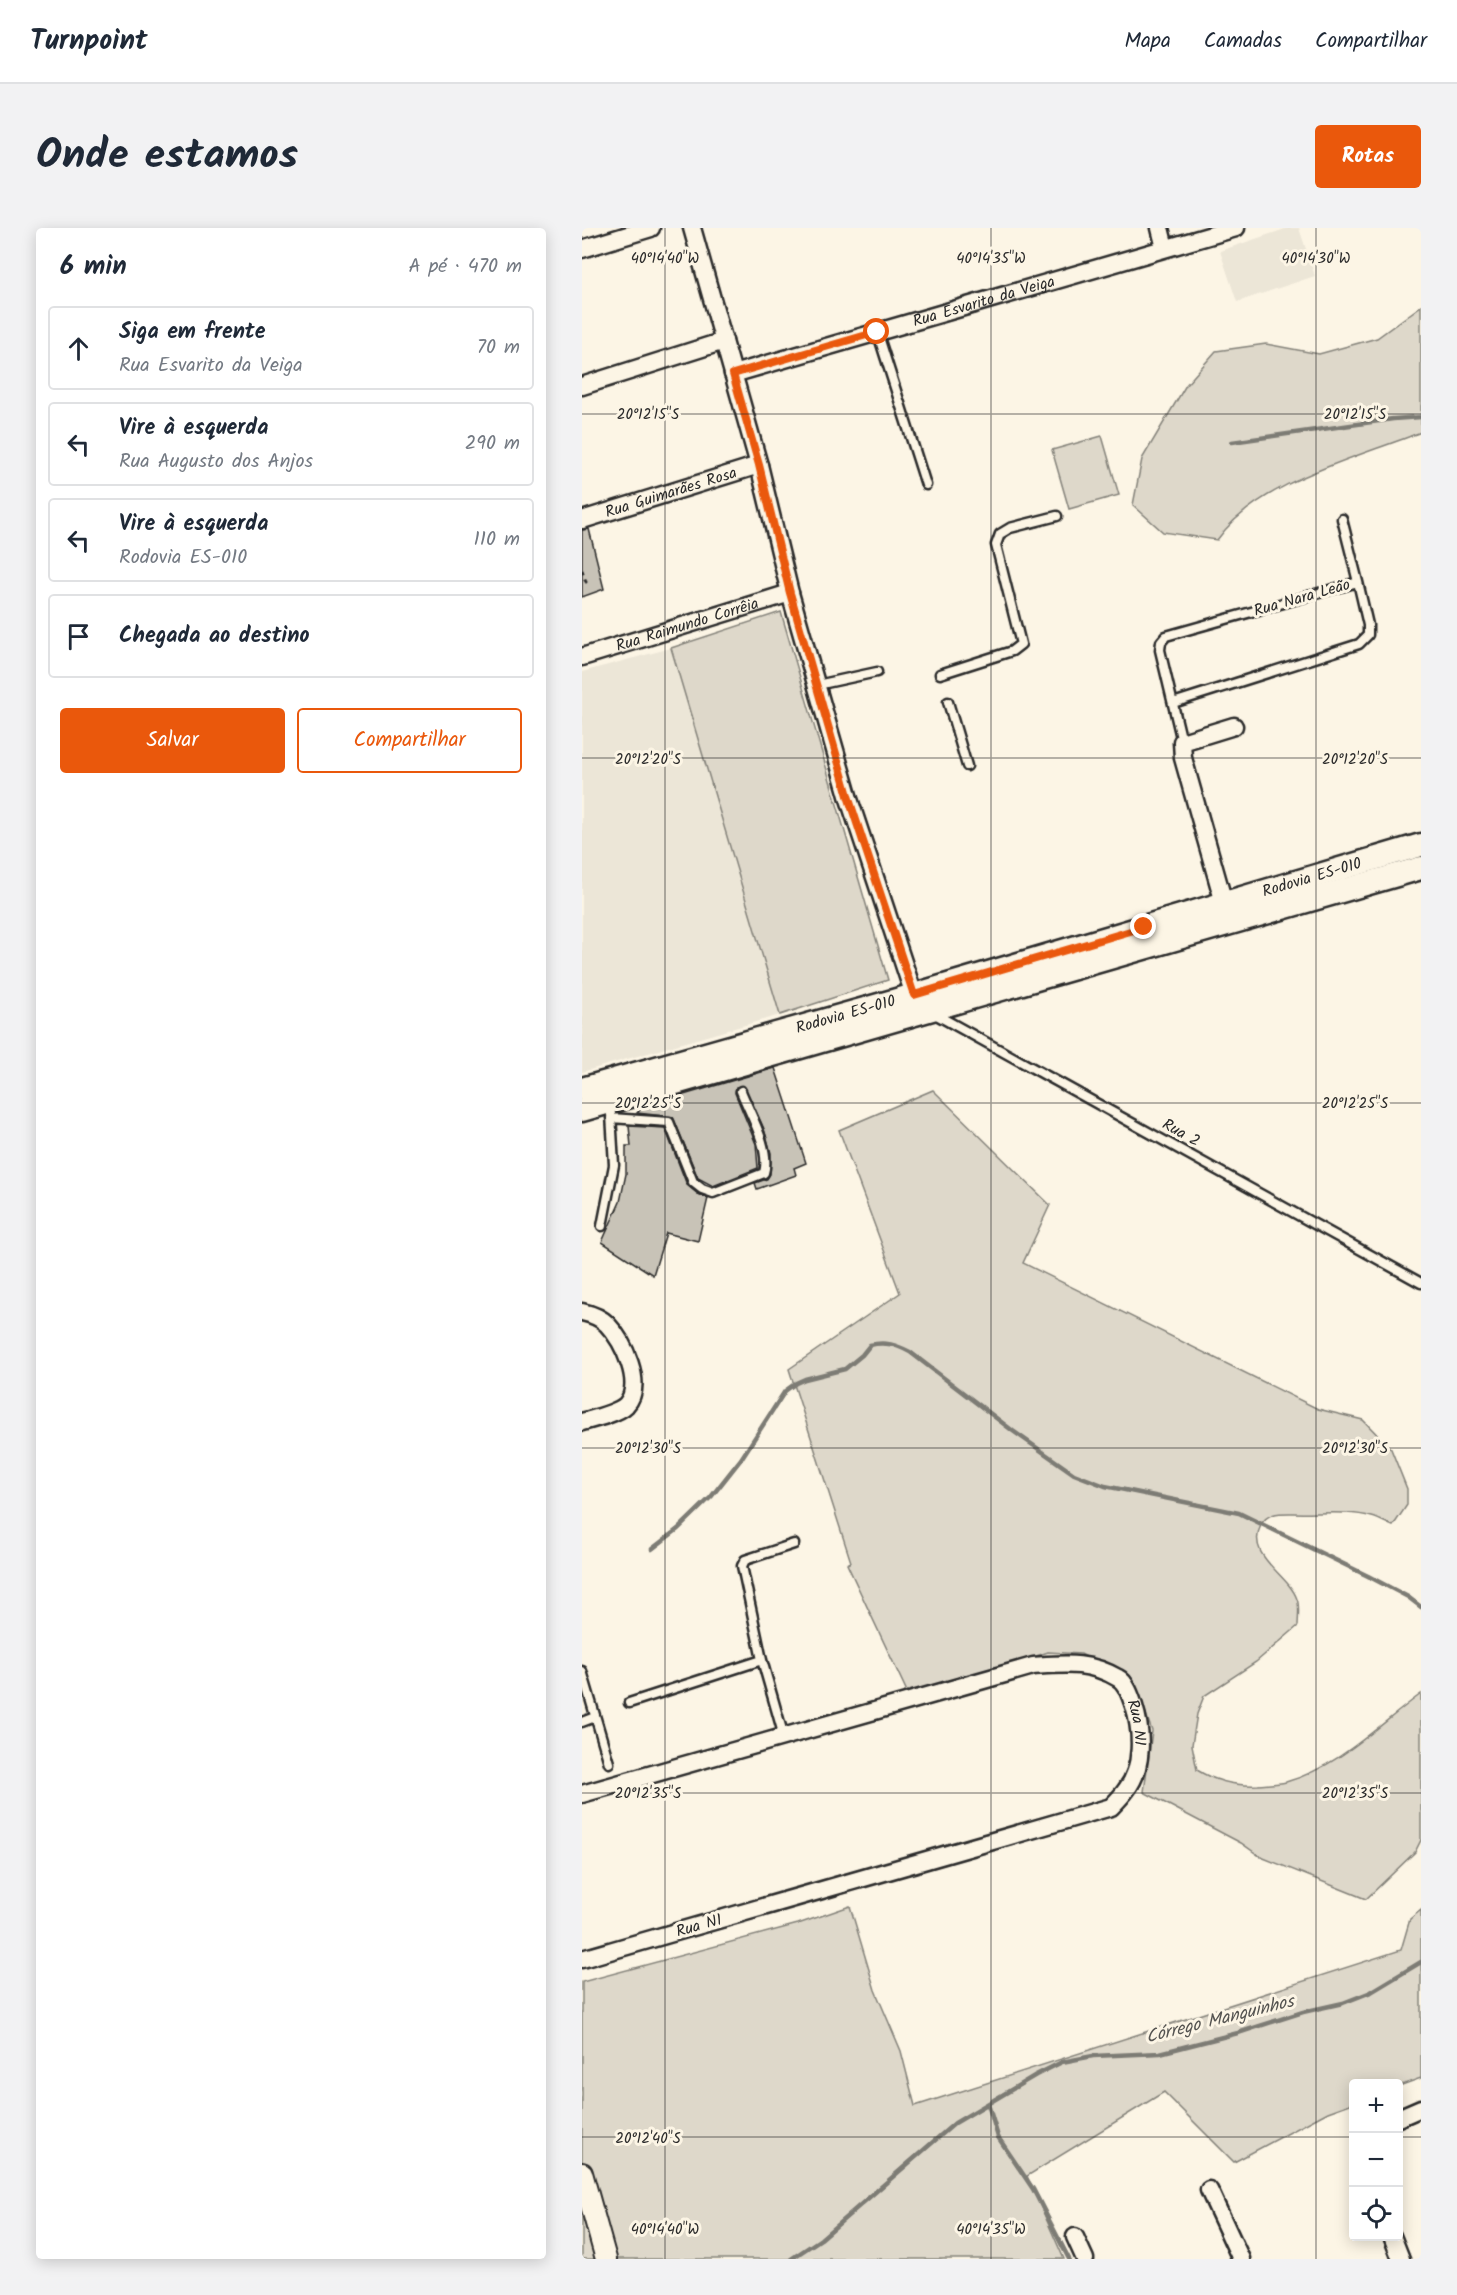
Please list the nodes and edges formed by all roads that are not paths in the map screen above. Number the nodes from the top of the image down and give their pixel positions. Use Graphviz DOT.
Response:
graph roads {
  1 [pos="651,228"];
  2 [pos="692,228"];
  3 [pos="1160,228"];
  4 [pos="1236,228"];
  5 [pos="1165,248"];
  6 [pos="582,249"];
  7 [pos="877,332"];
  8 [pos="724,341"];
  9 [pos="733,374"];
  10 [pos="582,386"];
  11 [pos="759,465"];
  12 [pos="926,485"];
  13 [pos="1057,516"];
  14 [pos="1342,519"];
  15 [pos="582,520"];
  16 [pos="1358,582"];
  17 [pos="790,593"];
  18 [pos="582,657"];
  19 [pos="877,672"];
  20 [pos="940,674"];
  21 [pos="817,685"];
  22 [pos="948,702"];
  23 [pos="1173,703"];
  24 [pos="1234,726"];
  25 [pos="1182,742"];
  26 [pos="967,766"];
  27 [pos="1421,844"];
  28 [pos="1421,868"];
  29 [pos="1224,903"];
  30 [pos="920,1002"];
  31 [pos="582,1089"];
  32 [pos="741,1091"];
  33 [pos="582,1110"];
  34 [pos="609,1110"];
  35 [pos="602,1226"];
  36 [pos="1421,1283"];
  37 [pos="582,1312"];
  38 [pos="582,1422"];
  39 [pos="794,1544"];
  40 [pos="762,1660"];
  41 [pos="582,1671"];
  42 [pos="629,1703"];
  43 [pos="596,1717"];
  44 [pos="582,1722"];
  45 [pos="784,1737"];
  46 [pos="609,1763"];
  47 [pos="582,1794"];
  48 [pos="582,1959"];
  49 [pos="1421,2108"];
  50 [pos="1403,2116"];
  51 [pos="582,2173"];
  52 [pos="1209,2190"];
  53 [pos="1075,2237"];
  54 [pos="1394,2241"];
  55 [pos="606,2256"];
  56 [pos="1085,2259"];
  57 [pos="1241,2259"];
  58 [pos="1401,2259"];
  1 -- 6 [label="street"];
  2 -- 8 [label="street"];
  3 -- 5 [label="street"];
  4 -- 5 [label="street, Rua Esvarito da Veiga"];
  5 -- 7 [label="street, Rua Esvarito da Veiga"];
  7 -- 9 [label="street, Rua Esvarito da Veiga"];
  7 -- 12 [label="lane"];
  8 -- 9 [label="street"];
  8 -- 10 [label="street"];
  9 -- 11 [label="street"];
  11 -- 15 [label="street, Rua Guimarães Rosa"];
  11 -- 17 [label="street"];
  13 -- 20 [label="lane"];
  14 -- 16 [label="lane"];
  16 -- 23 [label="lane, Rua Nara Leão"];
  16 -- 23 [label="lane, Rua Nara Leão"];
  17 -- 18 [label="street, Rua Raimundo Corrêia"];
  17 -- 21 [label="street"];
  19 -- 21 [label="lane"];
  21 -- 30 [label="street"];
  22 -- 26 [label="lane"];
  23 -- 25 [label="lane, Rua Nara Leão"];
  24 -- 25 [label="street"];
  25 -- 29 [label="street, Rua Nara Leão"];
  27 -- 29 [label="main road, Rodovia ES-010"];
  28 -- 30 [label="main road, Rodovia ES-010"];
  29 -- 30 [label="main road, Rodovia ES-010"];
  30 -- 31 [label="main road, Rodovia ES-010"];
  30 -- 34 [label="main road, Rodovia ES-010"];
  30 -- 36 [label="lane, Rua 2"];
  32 -- 34 [label="lane"];
  33 -- 34 [label="main road, Rodovia ES-010"];
  34 -- 35 [label="lane"];
  37 -- 38 [label="street"];
  39 -- 40 [label="lane"];
  40 -- 42 [label="lane"];
  40 -- 45 [label="lane"];
  41 -- 43 [label="lane"];
  43 -- 44 [label="lane"];
  43 -- 46 [label="lane"];
  45 -- 47 [label="street, Rua N1"];
  45 -- 48 [label="street, Rua N1"];
  49 -- 50 [label="street"];
  51 -- 55 [label="street"];
  52 -- 57 [label="street"];
  53 -- 56 [label="street"];
  54 -- 58 [label="street"];
}
